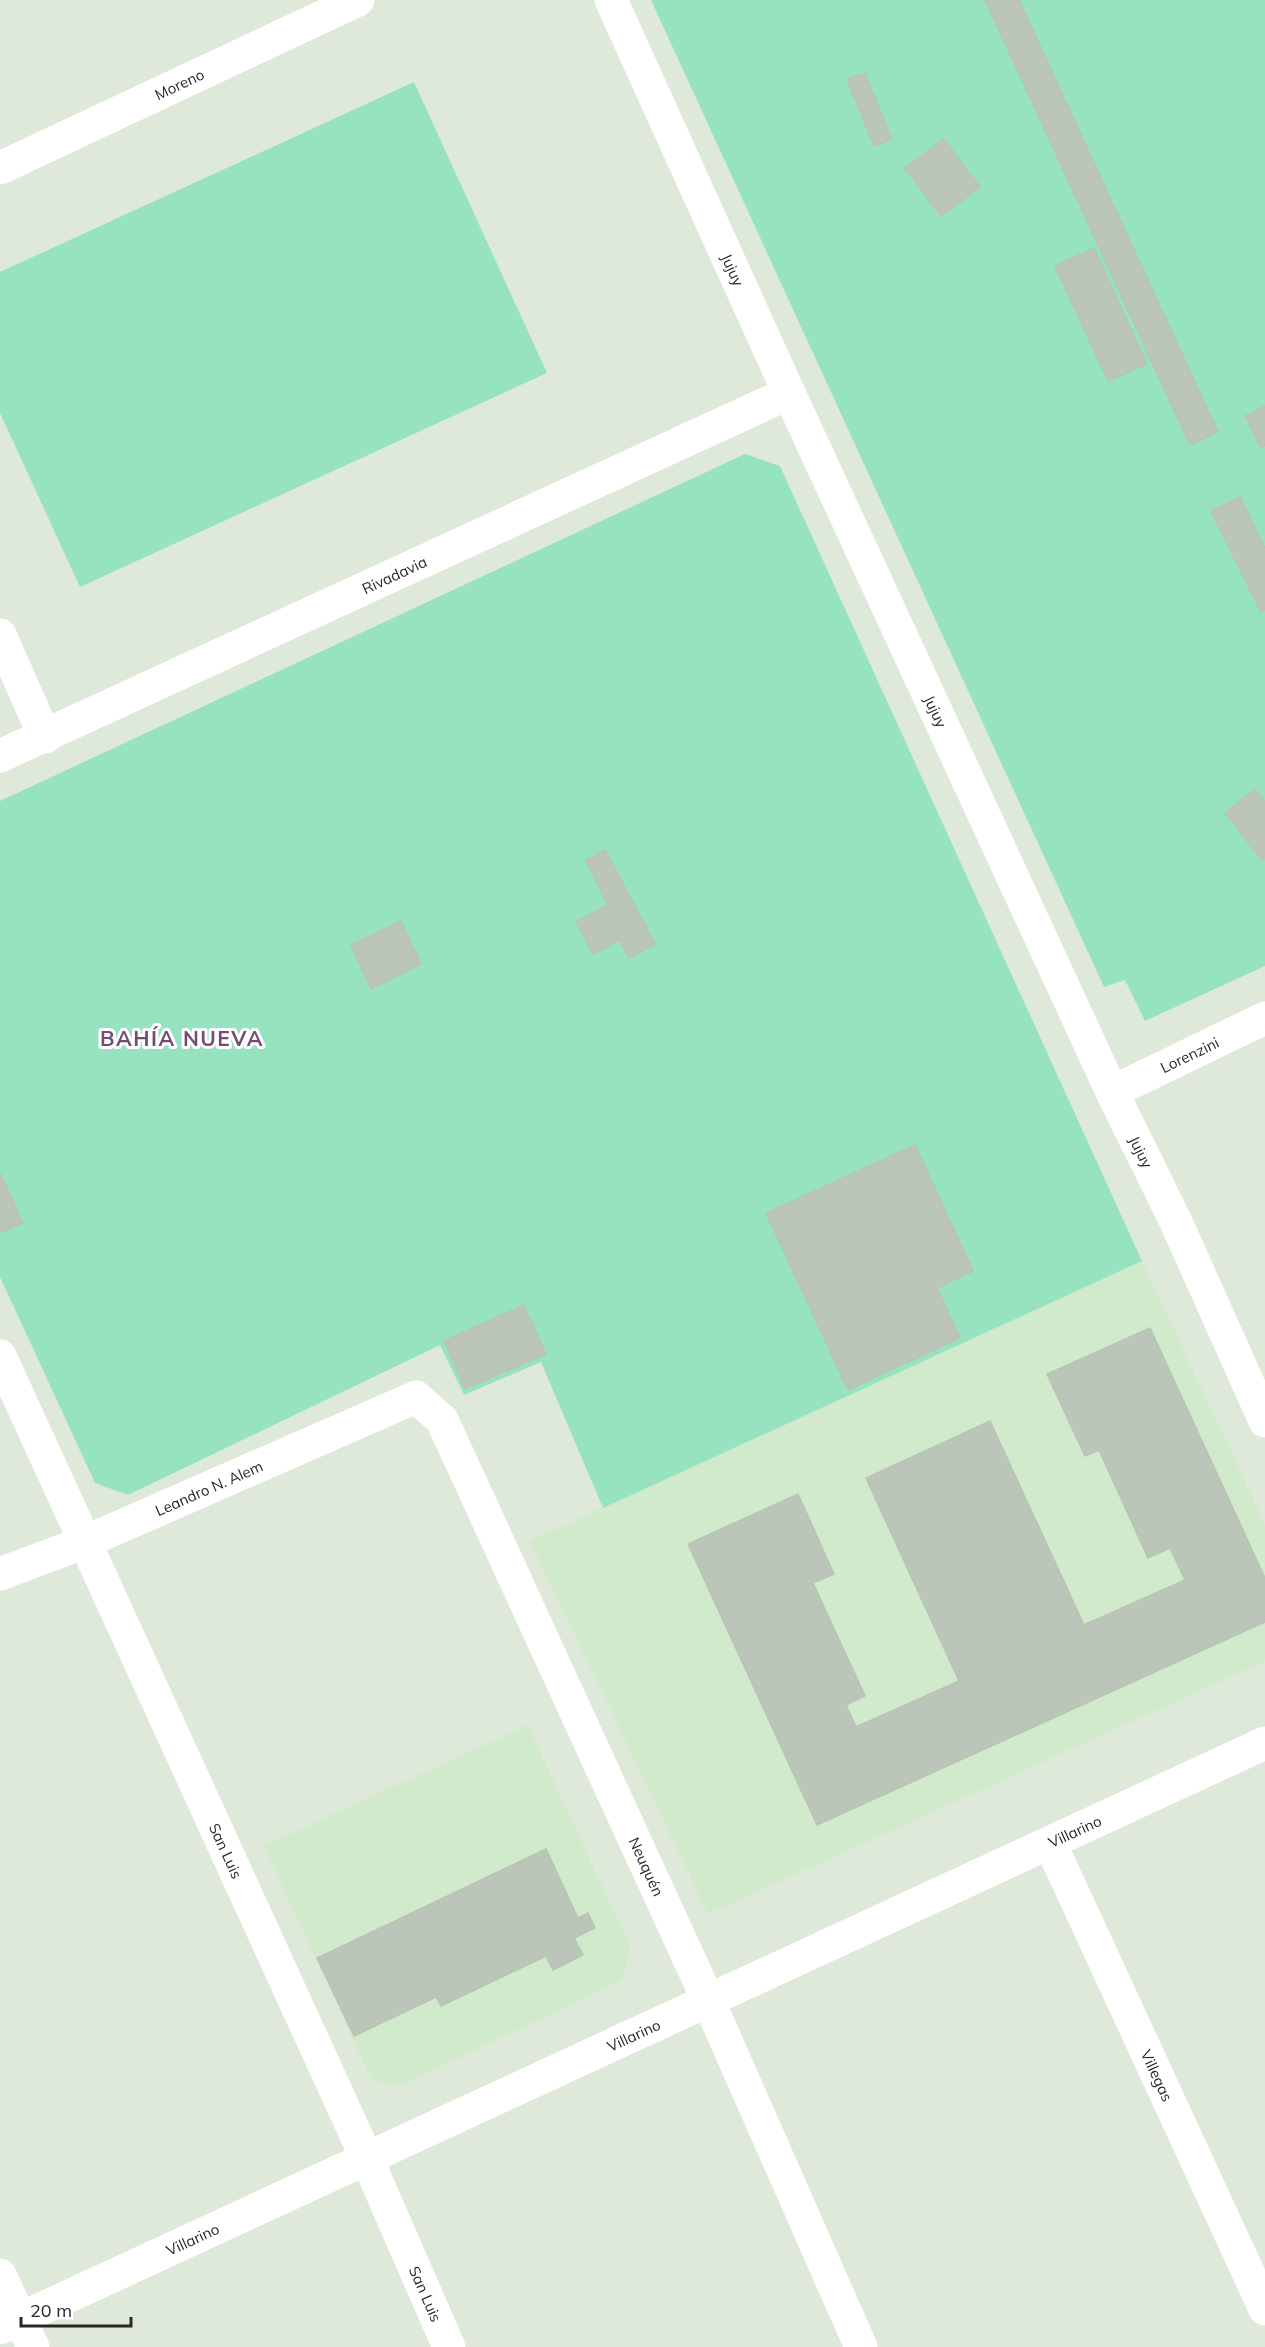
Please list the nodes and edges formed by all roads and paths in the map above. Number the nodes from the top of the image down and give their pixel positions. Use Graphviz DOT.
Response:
graph roads {
  1 [pos="358,0"];
  2 [pos="610,0"];
  3 [pos="299,13"];
  4 [pos="0,168"];
  5 [pos="789,393"];
  6 [pos="0,634"];
  7 [pos="45,737"];
  8 [pos="0,756"];
  9 [pos="1265,1018"];
  10 [pos="1112,1092"];
  11 [pos="0,1356"];
  12 [pos="416,1397"];
  13 [pos="1265,1421"];
  14 [pos="85,1542"];
  15 [pos="0,1574"];
  16 [pos="1265,1743"];
  17 [pos="1050,1843"];
  18 [pos="708,2000"];
  19 [pos="367,2159"];
  20 [pos="0,2275"];
  21 [pos="1265,2309"];
  22 [pos="18,2331"];
  23 [pos="449,2347"];
  24 [pos="861,2347"];
  1 -- 3 [label="street, Moreno"];
  2 -- 5 [label="street, Jujuy"];
  3 -- 4 [label="street, Moreno"];
  5 -- 7 [label="street, Rivadavia"];
  5 -- 10 [label="street, Jujuy"];
  6 -- 7 [label="street"];
  7 -- 8 [label="street, Rivadavia"];
  9 -- 10 [label="street, Lorenzini"];
  10 -- 13 [label="street, Jujuy"];
  11 -- 14 [label="street, San Luis"];
  12 -- 14 [label="street, Leandro N. Alem"];
  12 -- 18 [label="street, Neuquén"];
  14 -- 15 [label="street, Leandro N. Alem"];
  14 -- 19 [label="street, San Luis"];
  16 -- 17 [label="street, Villarino"];
  17 -- 18 [label="street, Villarino"];
  17 -- 21 [label="street, Villegas"];
  18 -- 19 [label="street, Villarino"];
  18 -- 24 [label="street, Neuquén"];
  19 -- 22 [label="street, Villarino"];
  19 -- 23 [label="street, San Luis"];
  20 -- 22 [label="street"];
}
